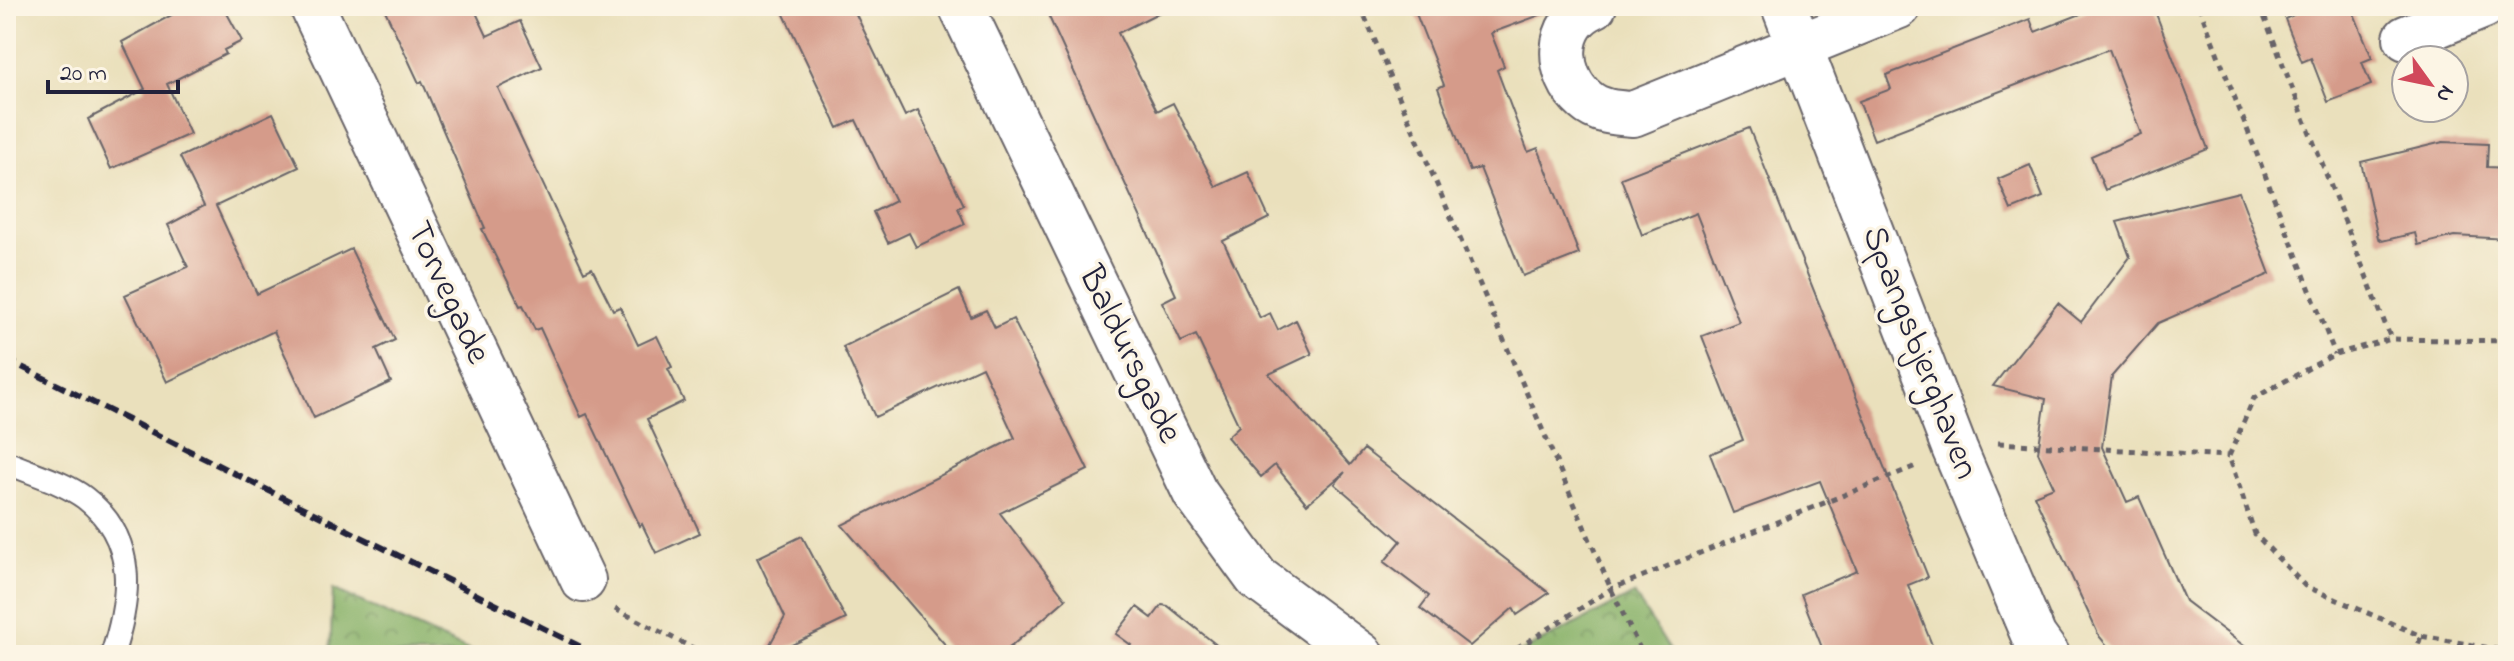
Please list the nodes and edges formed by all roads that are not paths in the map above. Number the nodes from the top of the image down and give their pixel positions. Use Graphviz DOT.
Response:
graph roads {
  1 [pos="312,6"];
  2 [pos="961,6"];
  3 [pos="1594,6"];
  4 [pos="1784,6"];
  5 [pos="1899,6"];
  6 [pos="2484,6"];
  7 [pos="2406,38"];
  8 [pos="1799,46"];
  9 [pos="6,462"];
  10 [pos="583,580"];
  11 [pos="112,655"];
  12 [pos="1361,655"];
  13 [pos="2047,655"];
  1 -- 10 [label="street, Torvegade"];
  2 -- 12 [label="street, Baldursgade"];
  3 -- 8 [label="street"];
  4 -- 8 [label="street, Spangsbjerghaven"];
  5 -- 8 [label="street"];
  6 -- 7 [label="street"];
  8 -- 13 [label="street, Spangsbjerghaven"];
  9 -- 11 [label="lane"];
}
